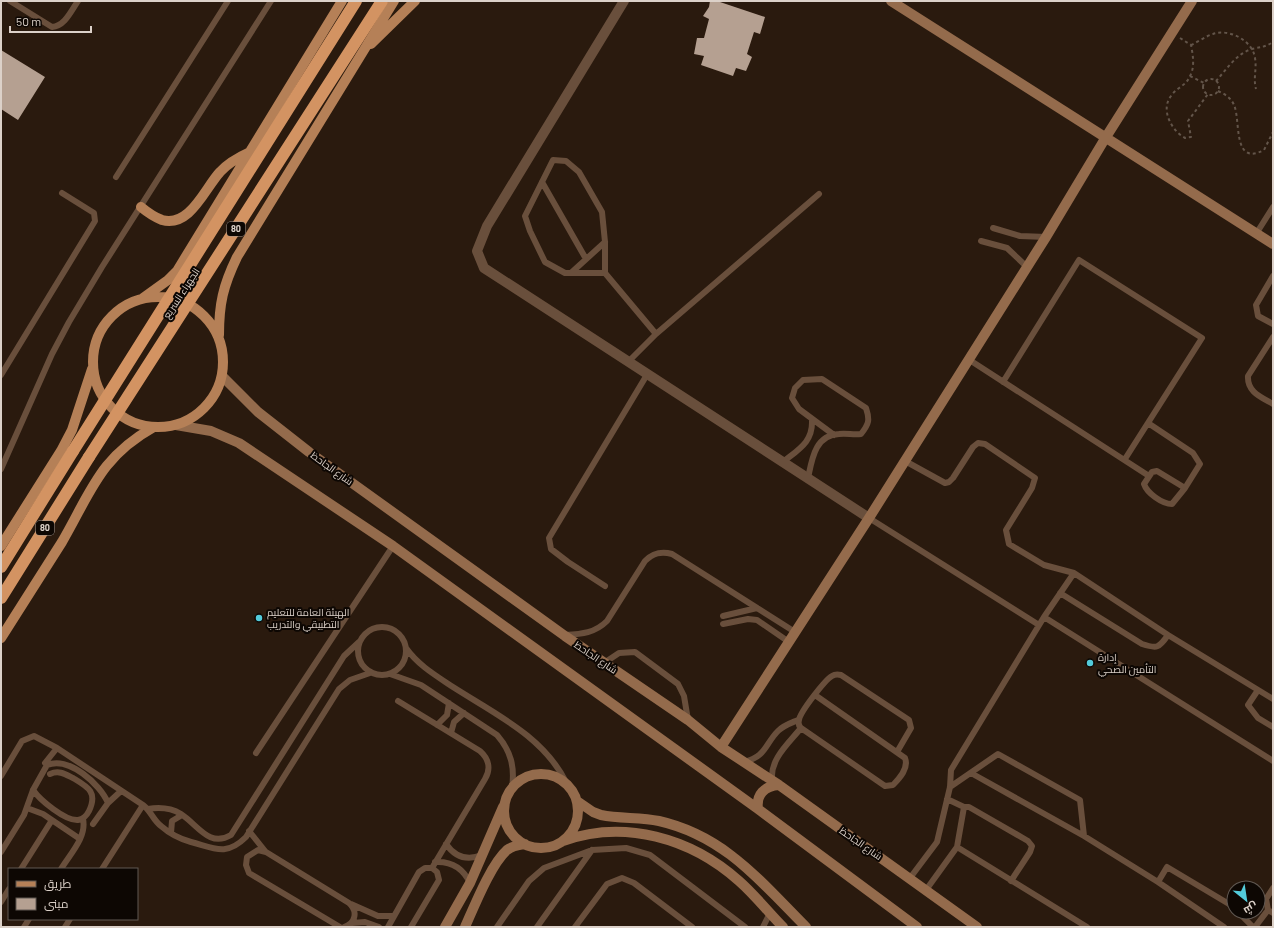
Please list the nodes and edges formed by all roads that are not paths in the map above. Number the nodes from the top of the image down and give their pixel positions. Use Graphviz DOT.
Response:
graph roads {
  1 [pos="10,1"];
  2 [pos="78,1"];
  3 [pos="228,1"];
  4 [pos="271,1"];
  5 [pos="342,1"];
  6 [pos="356,1"];
  7 [pos="382,1"];
  8 [pos="394,1"];
  9 [pos="415,1"];
  10 [pos="624,1"];
  11 [pos="891,1"];
  12 [pos="1192,1"];
  13 [pos="363,50"];
  14 [pos="1106,137"];
  15 [pos="250,152"];
  16 [pos="116,177"];
  17 [pos="542,182"];
  18 [pos="62,193"];
  19 [pos="819,194"];
  20 [pos="1273,207"];
  21 [pos="141,208"];
  22 [pos="994,228"];
  23 [pos="1256,234"];
  24 [pos="1046,237"];
  25 [pos="981,241"];
  26 [pos="605,242"];
  27 [pos="1273,244"];
  28 [pos="586,259"];
  29 [pos="1027,268"];
  30 [pos="572,272"];
  31 [pos="605,273"];
  32 [pos="1273,276"];
  33 [pos="141,299"];
  34 [pos="1273,324"];
  35 [pos="656,334"];
  36 [pos="219,337"];
  37 [pos="1273,337"];
  38 [pos="968,359"];
  39 [pos="630,361"];
  40 [pos="92,367"];
  41 [pos="648,373"];
  42 [pos="1,375"];
  43 [pos="222,376"];
  44 [pos="1003,382"];
  45 [pos="1273,404"];
  46 [pos="812,420"];
  47 [pos="1148,423"];
  48 [pos="176,425"];
  49 [pos="154,427"];
  50 [pos="834,434"];
  51 [pos="1125,459"];
  52 [pos="905,460"];
  53 [pos="783,462"];
  54 [pos="1,469"];
  55 [pos="1149,476"];
  56 [pos="808,478"];
  57 [pos="1185,488"];
  58 [pos="869,518"];
  59 [pos="1,546"];
  60 [pos="393,546"];
  61 [pos="1,567"];
  62 [pos="1074,573"];
  63 [pos="605,586"];
  64 [pos="1060,593"];
  65 [pos="1,598"];
  66 [pos="757,608"];
  67 [pos="723,616"];
  68 [pos="1044,617"];
  69 [pos="723,624"];
  70 [pos="1038,625"];
  71 [pos="795,632"];
  72 [pos="1168,635"];
  73 [pos="564,636"];
  74 [pos="1,638"];
  75 [pos="359,642"];
  76 [pos="789,642"];
  77 [pos="406,648"];
  78 [pos="604,663"];
  79 [pos="370,673"];
  80 [pos="390,674"];
  81 [pos="1258,690"];
  82 [pos="815,696"];
  83 [pos="1273,699"];
  84 [pos="398,701"];
  85 [pos="448,703"];
  86 [pos="464,713"];
  87 [pos="688,720"];
  88 [pos="798,720"];
  89 [pos="437,725"];
  90 [pos="1273,727"];
  91 [pos="801,728"];
  92 [pos="451,733"];
  93 [pos="721,747"];
  94 [pos="57,748"];
  95 [pos="256,752"];
  96 [pos="897,752"];
  97 [pos="1273,761"];
  98 [pos="45,762"];
  99 [pos="744,762"];
  100 [pos="971,773"];
  101 [pos="50,774"];
  102 [pos="1,776"];
  103 [pos="566,782"];
  104 [pos="775,783"];
  105 [pos="950,787"];
  106 [pos="512,788"];
  107 [pos="33,790"];
  108 [pos="121,791"];
  109 [pos="947,800"];
  110 [pos="577,801"];
  111 [pos="505,802"];
  112 [pos="108,803"];
  113 [pos="143,805"];
  114 [pos="964,807"];
  115 [pos="27,808"];
  116 [pos="148,809"];
  117 [pos="758,809"];
  118 [pos="182,815"];
  119 [pos="83,819"];
  120 [pos="52,820"];
  121 [pos="92,824"];
  122 [pos="249,831"];
  123 [pos="171,833"];
  124 [pos="1084,836"];
  125 [pos="80,839"];
  126 [pos="563,841"];
  127 [pos="446,844"];
  128 [pos="525,844"];
  129 [pos="957,848"];
  130 [pos="592,850"];
  131 [pos="1,852"];
  132 [pos="266,852"];
  133 [pos="482,855"];
  134 [pos="433,865"];
  135 [pos="22,868"];
  136 [pos="62,868"];
  137 [pos="103,868"];
  138 [pos="910,878"];
  139 [pos="1011,881"];
  140 [pos="1158,882"];
  141 [pos="470,883"];
  142 [pos="1273,888"];
  143 [pos="926,890"];
  144 [pos="8,891"];
  145 [pos="1,902"];
  146 [pos="1226,902"];
  147 [pos="349,903"];
  148 [pos="1271,912"];
  149 [pos="770,913"];
  150 [pos="393,916"];
  151 [pos="1247,920"];
  152 [pos="352,923"];
  153 [pos="340,927"];
  154 [pos="344,927"];
  155 [pos="379,927"];
  156 [pos="388,927"];
  157 [pos="411,927"];
  158 [pos="445,927"];
  159 [pos="464,927"];
  160 [pos="497,927"];
  161 [pos="537,927"];
  162 [pos="575,927"];
  163 [pos="692,927"];
  164 [pos="745,927"];
  165 [pos="763,927"];
  166 [pos="782,927"];
  167 [pos="806,927"];
  168 [pos="917,927"];
  169 [pos="977,927"];
  170 [pos="1087,927"];
  171 [pos="1224,927"];
  172 [pos="1254,927"];
  1 -- 2 [label="lane"];
  3 -- 16 [label="lane"];
  4 -- 21 [label="lane"];
  5 -- 15 [label="main road, الجهراء السريع"];
  6 -- 61 [label="highway, الجهراء السريع / 80, bridge"];
  7 -- 65 [label="highway, الجهراء السريع / 80, bridge"];
  8 -- 13 [label="main road"];
  9 -- 13 [label="main road"];
  10 -- 39 [label="street"];
  11 -- 14 [label="street"];
  12 -- 14 [label="street"];
  13 -- 36 [label="main road"];
  14 -- 23 [label="street"];
  14 -- 24 [label="street"];
  15 -- 21 [label="main road"];
  15 -- 33 [label="main road, الجهراء السريع"];
  17 -- 26 [label="lane"];
  17 -- 28 [label="lane"];
  17 -- 30 [label="lane"];
  18 -- 42 [label="lane"];
  19 -- 35 [label="lane"];
  20 -- 23 [label="lane"];
  21 -- 54 [label="lane"];
  22 -- 24 [label="lane"];
  23 -- 27 [label="street"];
  24 -- 29 [label="street"];
  25 -- 29 [label="lane"];
  26 -- 28 [label="lane"];
  26 -- 31 [label="lane"];
  28 -- 30 [label="lane"];
  29 -- 38 [label="street"];
  30 -- 31 [label="lane"];
  31 -- 35 [label="lane"];
  32 -- 34 [label="lane"];
  33 -- 36 [label="main road"];
  33 -- 40 [label="main road"];
  35 -- 39 [label="lane"];
  36 -- 43 [label="main road"];
  37 -- 45 [label="lane"];
  38 -- 44 [label="lane"];
  38 -- 52 [label="street"];
  39 -- 41 [label="street"];
  40 -- 49 [label="main road"];
  40 -- 59 [label="main road"];
  41 -- 53 [label="street"];
  41 -- 63 [label="lane"];
  43 -- 48 [label="main road"];
  43 -- 73 [label="street, شارع الجاحظ"];
  44 -- 47 [label="lane"];
  44 -- 51 [label="lane"];
  46 -- 50 [label="lane"];
  46 -- 50 [label="lane"];
  46 -- 53 [label="lane"];
  47 -- 51 [label="lane"];
  47 -- 57 [label="lane"];
  48 -- 49 [label="main road"];
  48 -- 60 [label="street"];
  49 -- 74 [label="main road"];
  50 -- 56 [label="lane"];
  51 -- 55 [label="lane"];
  52 -- 58 [label="street"];
  52 -- 62 [label="lane"];
  53 -- 56 [label="street"];
  55 -- 57 [label="lane"];
  55 -- 57 [label="lane"];
  56 -- 58 [label="street"];
  58 -- 70 [label="lane"];
  58 -- 71 [label="street"];
  60 -- 95 [label="lane"];
  60 -- 117 [label="street"];
  62 -- 64 [label="lane"];
  62 -- 72 [label="lane"];
  64 -- 68 [label="lane"];
  64 -- 72 [label="lane"];
  66 -- 67 [label="lane"];
  66 -- 71 [label="lane"];
  66 -- 73 [label="lane"];
  68 -- 70 [label="lane"];
  68 -- 97 [label="lane"];
  69 -- 76 [label="lane"];
  70 -- 105 [label="lane"];
  71 -- 76 [label="street"];
  72 -- 81 [label="lane"];
  73 -- 78 [label="street, شارع الجاحظ"];
  75 -- 77 [label="lane"];
  75 -- 79 [label="lane"];
  75 -- 118 [label="lane"];
  76 -- 93 [label="street"];
  77 -- 80 [label="lane"];
  77 -- 103 [label="lane"];
  78 -- 87 [label="street, شارع الجاحظ"];
  78 -- 87 [label="lane"];
  79 -- 80 [label="lane"];
  79 -- 122 [label="lane"];
  80 -- 85 [label="lane"];
  81 -- 83 [label="lane"];
  81 -- 90 [label="lane"];
  82 -- 88 [label="lane"];
  82 -- 96 [label="lane"];
  82 -- 96 [label="lane"];
  84 -- 89 [label="lane"];
  85 -- 86 [label="lane"];
  85 -- 89 [label="lane"];
  86 -- 92 [label="lane"];
  86 -- 106 [label="lane"];
  87 -- 93 [label="street, شارع الجاحظ"];
  88 -- 91 [label="lane"];
  88 -- 99 [label="lane"];
  89 -- 92 [label="lane"];
  91 -- 96 [label="lane"];
  91 -- 104 [label="lane"];
  92 -- 127 [label="lane"];
  93 -- 99 [label="street, شارع الجاحظ"];
  94 -- 98 [label="lane"];
  94 -- 102 [label="lane"];
  94 -- 108 [label="lane"];
  99 -- 104 [label="street, شارع الجاحظ"];
  100 -- 105 [label="lane"];
  100 -- 124 [label="lane"];
  100 -- 124 [label="lane"];
  101 -- 119 [label="lane"];
  103 -- 106 [label="street"];
  103 -- 110 [label="street"];
  104 -- 117 [label="street"];
  104 -- 138 [label="street, شارع الجاحظ"];
  105 -- 109 [label="lane"];
  106 -- 111 [label="street"];
  107 -- 112 [label="lane"];
  107 -- 115 [label="lane"];
  107 -- 119 [label="lane"];
  108 -- 112 [label="lane"];
  108 -- 113 [label="lane"];
  109 -- 114 [label="lane"];
  109 -- 138 [label="lane"];
  110 -- 126 [label="street"];
  110 -- 167 [label="street"];
  111 -- 128 [label="street"];
  111 -- 133 [label="street"];
  112 -- 121 [label="lane"];
  113 -- 116 [label="lane"];
  113 -- 137 [label="lane"];
  114 -- 129 [label="lane"];
  114 -- 139 [label="lane"];
  115 -- 120 [label="lane"];
  115 -- 131 [label="lane"];
  116 -- 118 [label="lane"];
  116 -- 123 [label="lane"];
  117 -- 168 [label="street"];
  118 -- 123 [label="lane"];
  119 -- 125 [label="lane"];
  120 -- 125 [label="lane"];
  120 -- 135 [label="lane"];
  122 -- 123 [label="lane"];
  122 -- 132 [label="lane"];
  124 -- 140 [label="lane"];
  125 -- 136 [label="lane"];
  126 -- 128 [label="street"];
  126 -- 149 [label="street"];
  127 -- 133 [label="lane"];
  127 -- 134 [label="lane"];
  128 -- 159 [label="street"];
  129 -- 139 [label="lane"];
  129 -- 143 [label="lane"];
  130 -- 160 [label="lane"];
  130 -- 161 [label="lane"];
  130 -- 164 [label="lane"];
  132 -- 147 [label="lane"];
  132 -- 153 [label="lane"];
  133 -- 141 [label="street"];
  134 -- 141 [label="lane"];
  134 -- 150 [label="lane"];
  134 -- 157 [label="lane"];
  138 -- 143 [label="street, شارع الجاحظ"];
  139 -- 170 [label="lane"];
  140 -- 146 [label="lane"];
  140 -- 171 [label="lane"];
  141 -- 158 [label="street"];
  142 -- 148 [label="lane"];
  143 -- 169 [label="street, شارع الجاحظ"];
  144 -- 145 [label="lane"];
  147 -- 150 [label="lane"];
  147 -- 152 [label="lane"];
  148 -- 172 [label="lane"];
  149 -- 165 [label="lane"];
  149 -- 166 [label="street"];
  150 -- 156 [label="lane"];
  151 -- 172 [label="lane"];
  152 -- 154 [label="lane"];
  152 -- 155 [label="lane"];
  162 -- 163 [label="lane"];
}
